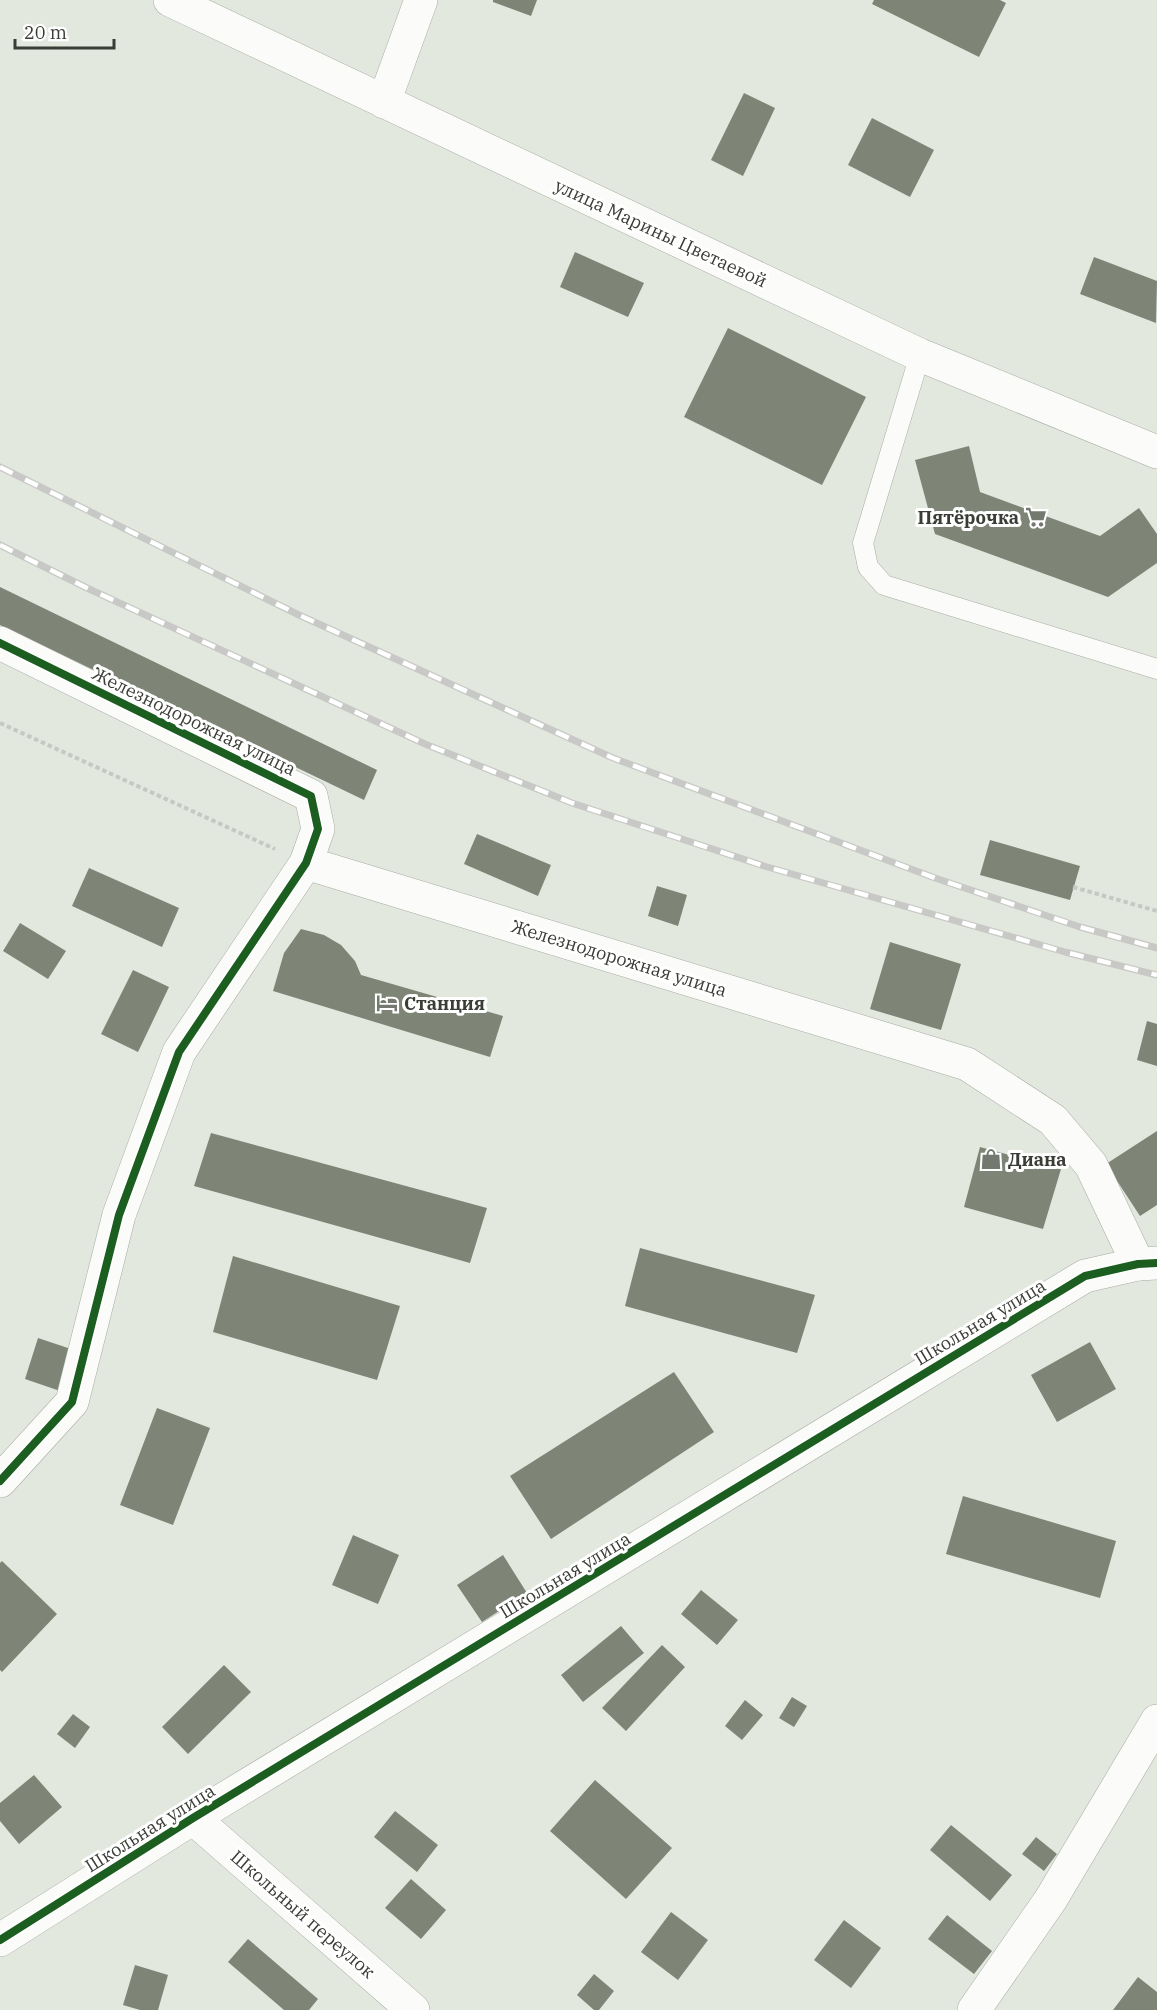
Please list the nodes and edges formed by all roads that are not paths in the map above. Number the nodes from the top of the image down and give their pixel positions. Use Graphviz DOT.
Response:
graph roads {
  1 [pos="170,0"];
  2 [pos="421,0"];
  3 [pos="384,102"];
  4 [pos="920,355"];
  5 [pos="1157,452"];
  6 [pos="0,643"];
  7 [pos="1157,669"];
  8 [pos="306,863"];
  9 [pos="1148,1263"];
  10 [pos="0,1481"];
  11 [pos="1157,1721"];
  12 [pos="193,1818"];
  13 [pos="0,1940"];
  14 [pos="413,2010"];
  15 [pos="974,2010"];
  1 -- 3 [label="street, улица Марины Цветаевой"];
  2 -- 3 [label="street"];
  3 -- 4 [label="street, улица Марины Цветаевой"];
  4 -- 5 [label="street, улица Марины Цветаевой"];
  4 -- 7 [label="lane"];
  6 -- 8 [label="street, Железнодорожная улица"];
  8 -- 9 [label="street, Железнодорожная улица"];
  8 -- 10 [label="street"];
  9 -- 12 [label="street, Школьная улица"];
  11 -- 15 [label="street"];
  12 -- 13 [label="street, Школьная улица"];
  12 -- 14 [label="street, Школьный переулок"];
}
